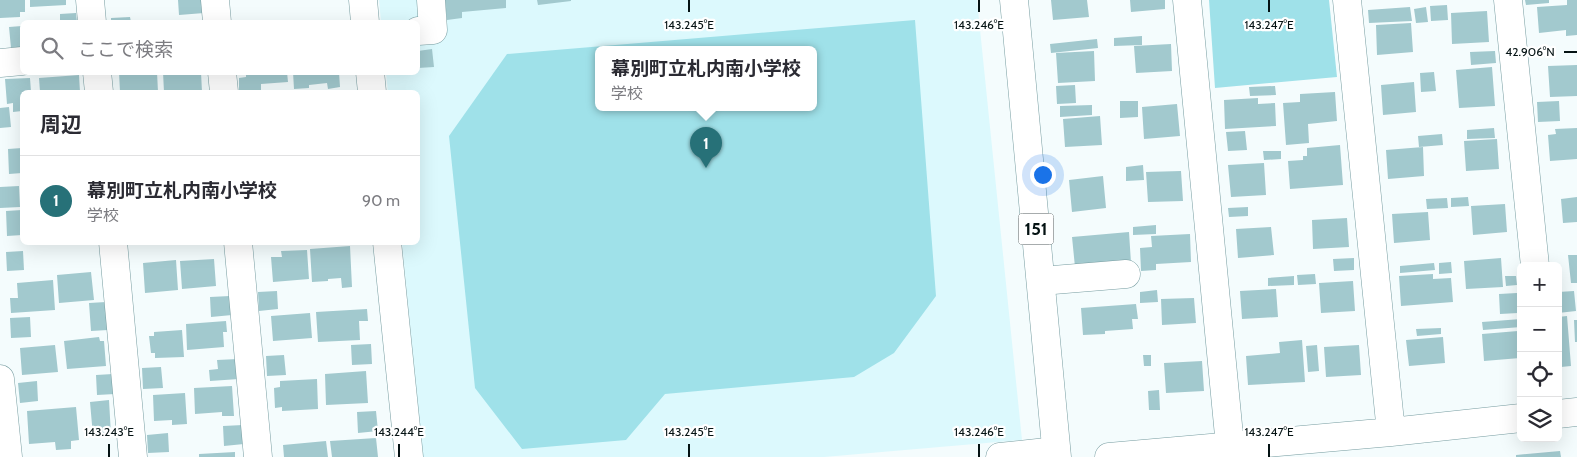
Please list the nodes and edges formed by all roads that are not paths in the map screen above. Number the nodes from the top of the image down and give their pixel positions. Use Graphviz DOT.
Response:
graph roads {
  1 [pos="90,0"];
  2 [pos="215,0"];
  3 [pos="363,0"];
  4 [pos="431,0"];
  5 [pos="1014,0"];
  6 [pos="1187,0"];
  7 [pos="1347,0"];
  8 [pos="1508,0"];
  9 [pos="92,20"];
  10 [pos="217,20"];
  11 [pos="365,20"];
  12 [pos="420,32"];
  13 [pos="20,61"];
  14 [pos="0,64"];
  15 [pos="97,75"];
  16 [pos="222,75"];
  17 [pos="370,75"];
  18 [pos="99,90"];
  19 [pos="224,90"];
  20 [pos="372,90"];
  21 [pos="113,245"];
  22 [pos="238,245"];
  23 [pos="387,245"];
  24 [pos="1535,262"];
  25 [pos="1126,274"];
  26 [pos="1041,282"];
  27 [pos="0,379"];
  28 [pos="1577,412"];
  29 [pos="1562,414"];
  30 [pos="1517,418"];
  31 [pos="1391,432"];
  32 [pos="1230,446"];
  33 [pos="1056,454"];
  34 [pos="8,457"];
  35 [pos="133,457"];
  36 [pos="258,457"];
  37 [pos="409,457"];
  38 [pos="1000,457"];
  39 [pos="1109,457"];
  1 -- 9 [label="street"];
  2 -- 10 [label="street"];
  3 -- 11 [label="street"];
  4 -- 12 [label="street"];
  5 -- 26 [label="street, 151"];
  6 -- 32 [label="street"];
  7 -- 31 [label="street"];
  8 -- 24 [label="street"];
  13 -- 14 [label="street"];
  15 -- 18 [label="street"];
  16 -- 19 [label="street"];
  17 -- 20 [label="street"];
  21 -- 35 [label="street"];
  22 -- 36 [label="street"];
  23 -- 37 [label="street"];
  25 -- 26 [label="street"];
  26 -- 33 [label="street, 151"];
  27 -- 34 [label="street"];
  28 -- 29 [label="street"];
  30 -- 31 [label="street"];
  31 -- 32 [label="street"];
  32 -- 39 [label="street"];
  33 -- 38 [label="street"];
}
